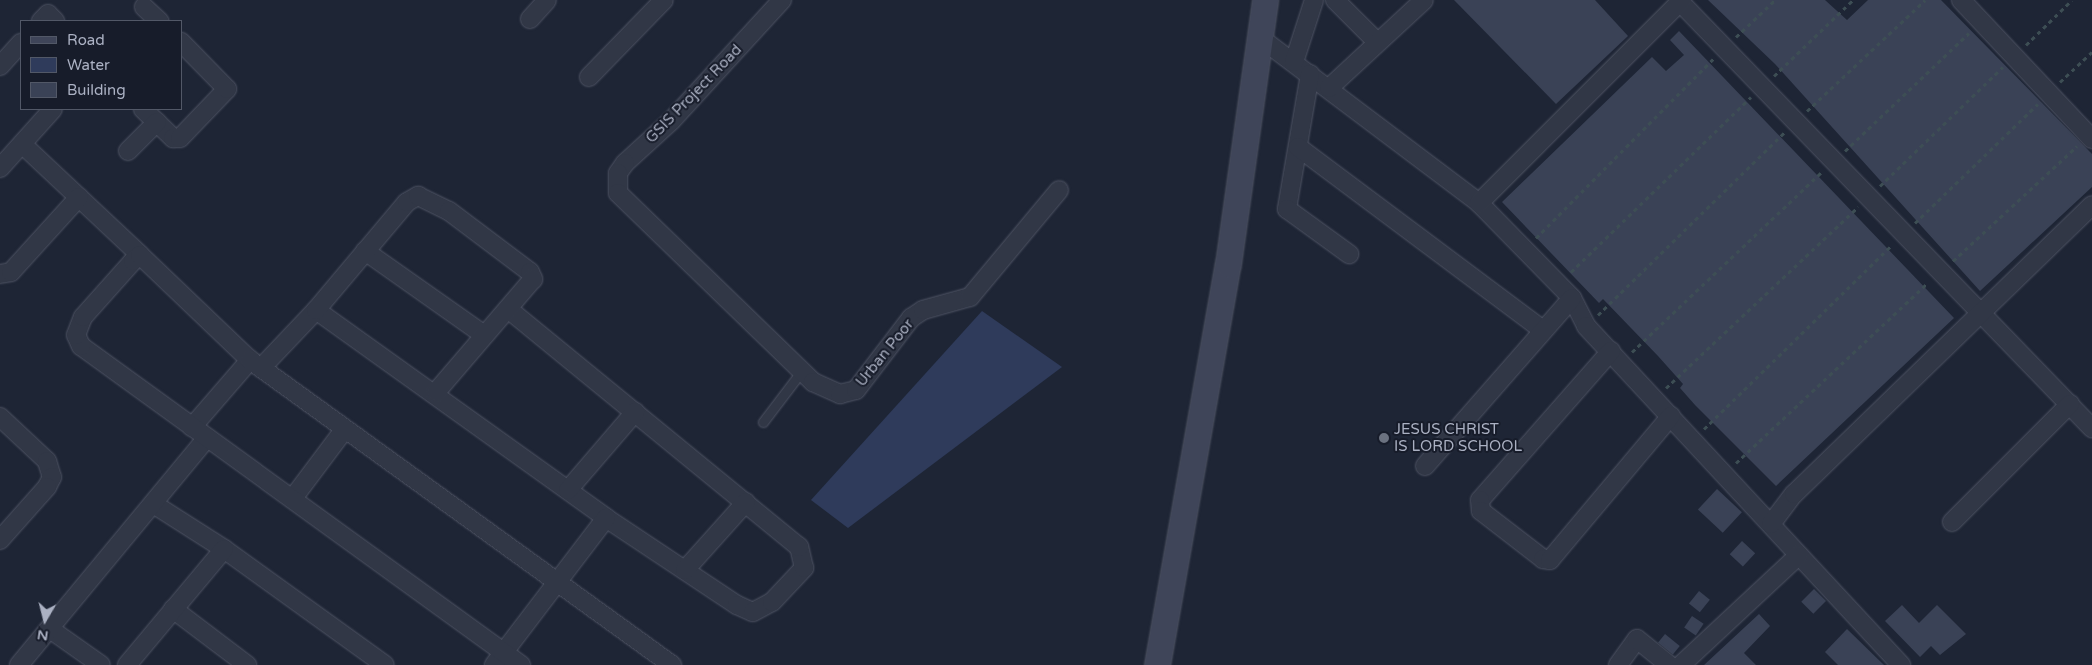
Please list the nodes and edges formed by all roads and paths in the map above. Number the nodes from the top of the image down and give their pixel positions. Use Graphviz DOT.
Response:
graph roads {
  1 [pos="547,0"];
  2 [pos="664,0"];
  3 [pos="782,0"];
  4 [pos="1264,0"];
  5 [pos="1314,0"];
  6 [pos="1335,0"];
  7 [pos="1424,0"];
  8 [pos="1775,0"];
  9 [pos="1853,0"];
  10 [pos="1925,0"];
  11 [pos="1960,0"];
  12 [pos="2072,0"];
  13 [pos="1681,1"];
  14 [pos="144,7"];
  15 [pos="530,19"];
  16 [pos="42,20"];
  17 [pos="54,20"];
  18 [pos="158,20"];
  19 [pos="1981,21"];
  20 [pos="1259,37"];
  21 [pos="1377,42"];
  22 [pos="182,43"];
  23 [pos="20,44"];
  24 [pos="1726,47"];
  25 [pos="2092,52"];
  26 [pos="2014,56"];
  27 [pos="1294,62"];
  28 [pos="0,66"];
  29 [pos="1310,74"];
  30 [pos="589,77"];
  31 [pos="1763,86"];
  32 [pos="1329,88"];
  33 [pos="2049,93"];
  34 [pos="52,110"];
  35 [pos="144,110"];
  36 [pos="157,122"];
  37 [pos="1796,122"];
  38 [pos="2090,137"];
  39 [pos="22,144"];
  40 [pos="1298,147"];
  41 [pos="128,151"];
  42 [pos="1834,161"];
  43 [pos="0,168"];
  44 [pos="1059,190"];
  45 [pos="618,192"];
  46 [pos="79,197"];
  47 [pos="1868,197"];
  48 [pos="1479,203"];
  49 [pos="2092,206"];
  50 [pos="1904,234"];
  51 [pos="1525,249"];
  52 [pos="365,251"];
  53 [pos="1349,254"];
  54 [pos="140,255"];
  55 [pos="1941,272"];
  56 [pos="0,274"];
  57 [pos="1558,285"];
  58 [pos="1572,298"];
  59 [pos="316,310"];
  60 [pos="509,310"];
  61 [pos="1980,313"];
  62 [pos="1586,326"];
  63 [pos="1543,330"];
  64 [pos="484,335"];
  65 [pos="1616,357"];
  66 [pos="256,364"];
  67 [pos="801,372"];
  68 [pos="436,392"];
  69 [pos="1654,399"];
  70 [pos="2070,404"];
  71 [pos="635,412"];
  72 [pos="1672,416"];
  73 [pos="0,417"];
  74 [pos="763,422"];
  75 [pos="192,427"];
  76 [pos="2092,428"];
  77 [pos="344,430"];
  78 [pos="207,438"];
  79 [pos="1693,440"];
  80 [pos="1425,466"];
  81 [pos="1724,474"];
  82 [pos="568,490"];
  83 [pos="293,498"];
  84 [pos="746,502"];
  85 [pos="155,505"];
  86 [pos="606,518"];
  87 [pos="1952,522"];
  88 [pos="1771,524"];
  89 [pos="0,540"];
  90 [pos="224,549"];
  91 [pos="1799,555"];
  92 [pos="685,570"];
  93 [pos="556,583"];
  94 [pos="173,609"];
  95 [pos="50,629"];
  96 [pos="499,659"];
  97 [pos="19,665"];
  98 [pos="101,665"];
  99 [pos="127,665"];
  100 [pos="246,665"];
  101 [pos="385,665"];
  102 [pos="521,665"];
  103 [pos="672,665"];
  104 [pos="1157,665"];
  105 [pos="1618,665"];
  106 [pos="1668,665"];
  107 [pos="1681,665"];
  108 [pos="1901,665"];
  1 -- 15 [label="street"];
  2 -- 30 [label="street"];
  3 -- 45 [label="street, GSIS Project Road"];
  4 -- 20 [label="street"];
  5 -- 27 [label="street"];
  6 -- 21 [label="street"];
  7 -- 21 [label="street"];
  8 -- 24 [label="path"];
  9 -- 31 [label="path"];
  10 -- 37 [label="path"];
  11 -- 19 [label="street"];
  12 -- 26 [label="path"];
  13 -- 24 [label="street"];
  13 -- 48 [label="street"];
  14 -- 18 [label="street"];
  16 -- 17 [label="street"];
  19 -- 26 [label="street"];
  19 -- 42 [label="path"];
  20 -- 27 [label="street"];
  20 -- 104 [label="street"];
  21 -- 32 [label="street"];
  22 -- 36 [label="street"];
  23 -- 28 [label="street"];
  24 -- 31 [label="street"];
  24 -- 51 [label="path"];
  25 -- 33 [label="path"];
  26 -- 33 [label="street"];
  26 -- 47 [label="path"];
  27 -- 29 [label="street"];
  29 -- 32 [label="street"];
  29 -- 40 [label="street"];
  31 -- 37 [label="street"];
  31 -- 57 [label="path"];
  32 -- 48 [label="street"];
  33 -- 38 [label="street"];
  33 -- 50 [label="path"];
  34 -- 39 [label="street"];
  35 -- 36 [label="street"];
  36 -- 41 [label="street"];
  37 -- 42 [label="street"];
  37 -- 62 [label="path"];
  38 -- 55 [label="path"];
  39 -- 43 [label="street"];
  39 -- 46 [label="street"];
  40 -- 53 [label="street"];
  40 -- 63 [label="street"];
  42 -- 47 [label="street"];
  42 -- 65 [label="path"];
  44 -- 67 [label="street, Urban Poor"];
  45 -- 67 [label="street, Urban Poor"];
  46 -- 54 [label="street"];
  46 -- 56 [label="street"];
  47 -- 50 [label="street"];
  47 -- 69 [label="path"];
  48 -- 51 [label="street"];
  49 -- 61 [label="street"];
  50 -- 55 [label="street"];
  50 -- 79 [label="path"];
  51 -- 57 [label="street"];
  52 -- 59 [label="street"];
  52 -- 60 [label="street"];
  52 -- 64 [label="street"];
  54 -- 66 [label="street"];
  54 -- 75 [label="street"];
  55 -- 61 [label="street"];
  55 -- 81 [label="path"];
  57 -- 58 [label="street"];
  58 -- 62 [label="street"];
  58 -- 63 [label="street"];
  59 -- 66 [label="street"];
  59 -- 68 [label="street"];
  60 -- 64 [label="street"];
  60 -- 71 [label="street"];
  61 -- 70 [label="street"];
  61 -- 88 [label="street"];
  62 -- 65 [label="street"];
  63 -- 80 [label="street"];
  64 -- 68 [label="street"];
  65 -- 69 [label="street"];
  65 -- 72 [label="street"];
  66 -- 75 [label="street"];
  66 -- 77 [label="street"];
  67 -- 74 [label="lane"];
  68 -- 82 [label="street"];
  69 -- 72 [label="street"];
  70 -- 76 [label="street"];
  70 -- 87 [label="street"];
  71 -- 82 [label="street"];
  71 -- 84 [label="street"];
  72 -- 79 [label="street"];
  73 -- 89 [label="street"];
  75 -- 78 [label="street"];
  77 -- 83 [label="street"];
  77 -- 93 [label="street"];
  78 -- 83 [label="street"];
  78 -- 85 [label="street"];
  79 -- 81 [label="street"];
  81 -- 88 [label="street"];
  82 -- 86 [label="street"];
  83 -- 96 [label="street"];
  84 -- 92 [label="street"];
  84 -- 92 [label="street"];
  85 -- 90 [label="street"];
  85 -- 95 [label="street"];
  86 -- 92 [label="street"];
  86 -- 93 [label="street"];
  88 -- 91 [label="street"];
  90 -- 94 [label="street"];
  90 -- 101 [label="street"];
  91 -- 107 [label="street"];
  91 -- 108 [label="street"];
  93 -- 96 [label="street"];
  93 -- 103 [label="street"];
  94 -- 99 [label="street"];
  94 -- 100 [label="street"];
  95 -- 97 [label="street"];
  95 -- 98 [label="street"];
  96 -- 102 [label="street"];
  105 -- 106 [label="street"];
}
